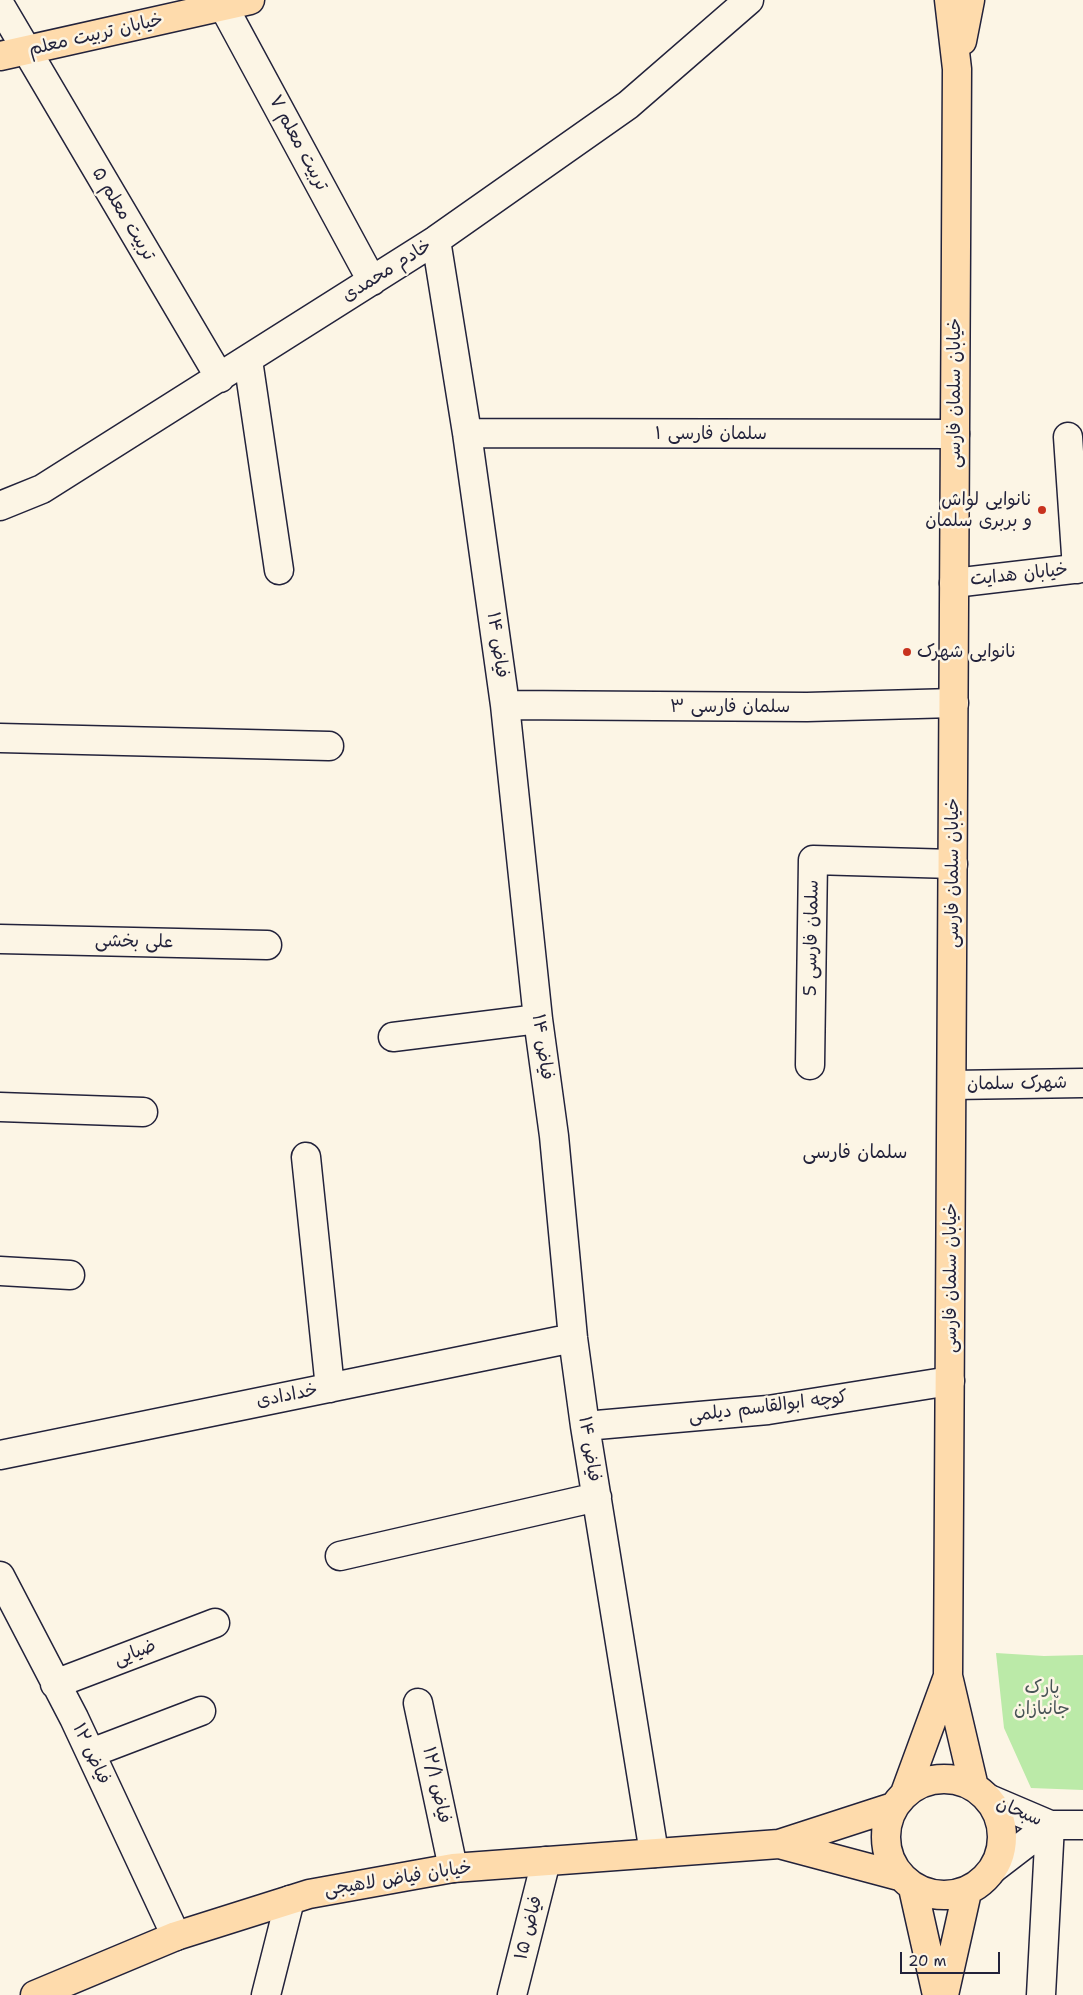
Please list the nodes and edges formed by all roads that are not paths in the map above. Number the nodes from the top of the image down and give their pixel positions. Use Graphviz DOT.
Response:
graph roads {
  1 [pos="250,0"];
  2 [pos="749,0"];
  3 [pos="949,0"];
  4 [pos="970,0"];
  5 [pos="221,3"];
  6 [pos="0,5"];
  7 [pos="13,53"];
  8 [pos="957,69"];
  9 [pos="436,240"];
  10 [pos="372,281"];
  11 [pos="248,360"];
  12 [pos="220,378"];
  13 [pos="468,433"];
  14 [pos="955,434"];
  15 [pos="1068,437"];
  16 [pos="0,506"];
  17 [pos="1080,569"];
  18 [pos="279,570"];
  19 [pos="954,582"];
  20 [pos="954,703"];
  21 [pos="505,705"];
  22 [pos="0,738"];
  23 [pos="329,746"];
  24 [pos="953,864"];
  25 [pos="0,939"];
  26 [pos="268,944"];
  27 [pos="538,1019"];
  28 [pos="393,1037"];
  29 [pos="810,1065"];
  30 [pos="1083,1082"];
  31 [pos="952,1085"];
  32 [pos="0,1107"];
  33 [pos="143,1112"];
  34 [pos="306,1157"];
  35 [pos="0,1271"];
  36 [pos="70,1274"];
  37 [pos="573,1338"];
  38 [pos="950,1381"];
  39 [pos="330,1388"];
  40 [pos="585,1426"];
  41 [pos="0,1454"];
  42 [pos="597,1497"];
  43 [pos="340,1556"];
  44 [pos="0,1576"];
  45 [pos="215,1622"];
  46 [pos="948,1676"];
  47 [pos="55,1684"];
  48 [pos="418,1703"];
  49 [pos="201,1711"];
  50 [pos="91,1753"];
  51 [pos="981,1793"];
  52 [pos="899,1800"];
  53 [pos="1050,1825"];
  54 [pos="1083,1825"];
  55 [pos="779,1844"];
  56 [pos="654,1853"];
  57 [pos="546,1861"];
  58 [pos="453,1868"];
  59 [pos="994,1868"];
  60 [pos="906,1882"];
  61 [pos="967,1892"];
  62 [pos="290,1900"];
  63 [pos="176,1936"];
  64 [pos="35,1995"];
  65 [pos="266,1995"];
  66 [pos="512,1995"];
  67 [pos="937,1995"];
  68 [pos="944,1995"];
  69 [pos="1041,1995"];
  1 -- 5 [label="main road, خیابان تربیت معلم"];
  2 -- 9 [label="street, خادم محمدی"];
  3 -- 8 [label="main road"];
  4 -- 8 [label="main road"];
  5 -- 7 [label="main road, خیابان تربیت معلم"];
  5 -- 10 [label="street, تربیت معلم ۷"];
  6 -- 7 [label="street, تربیت معلم ۵"];
  7 -- 12 [label="street, تربیت معلم ۵"];
  8 -- 14 [label="main road, خیابان سلمان فارسی"];
  9 -- 10 [label="street, خادم محمدی"];
  9 -- 13 [label="street, فیاض ۱۴"];
  10 -- 11 [label="street, خادم محمدی"];
  11 -- 12 [label="street, خادم محمدی"];
  11 -- 18 [label="street"];
  12 -- 16 [label="street, خادم محمدی"];
  13 -- 14 [label="street, سلمان فارسی ۱"];
  13 -- 21 [label="street, فیاض ۱۴"];
  14 -- 19 [label="main road, خیابان سلمان فارسی"];
  15 -- 17 [label="street"];
  17 -- 19 [label="street, خیابان هدایت"];
  19 -- 20 [label="main road, خیابان سلمان فارسی"];
  20 -- 21 [label="street, سلمان فارسی ۳"];
  20 -- 24 [label="main road, خیابان سلمان فارسی"];
  21 -- 27 [label="street, فیاض ۱۴"];
  22 -- 23 [label="street"];
  24 -- 29 [label="street, سلمان فارسی 5"];
  24 -- 31 [label="main road, خیابان سلمان فارسی"];
  25 -- 26 [label="street, علی بخشی"];
  27 -- 28 [label="street"];
  27 -- 37 [label="street, فیاض ۱۴"];
  30 -- 31 [label="street, شهرک سلمان"];
  31 -- 38 [label="main road, خیابان سلمان فارسی"];
  32 -- 33 [label="street"];
  34 -- 39 [label="street"];
  35 -- 36 [label="street"];
  37 -- 39 [label="street, خدادادی"];
  37 -- 40 [label="street, فیاض ۱۴"];
  38 -- 40 [label="street, کوچه ابوالقاسم دیلمی"];
  38 -- 46 [label="main road, خیابان سلمان فارسی"];
  39 -- 41 [label="street, خدادادی"];
  40 -- 42 [label="street, فیاض ۱۴"];
  42 -- 43 [label="street"];
  42 -- 56 [label="street, فیاض ۱۴"];
  44 -- 47 [label="street, فیاض ۱۲"];
  45 -- 47 [label="street, ضیایی"];
  46 -- 51 [label="main road"];
  46 -- 52 [label="main road"];
  47 -- 50 [label="street, فیاض ۱۲"];
  48 -- 58 [label="street, فیاض ۱۲/۱"];
  49 -- 50 [label="street"];
  50 -- 63 [label="street, فیاض ۱۲"];
  51 -- 52 [label="main road"];
  51 -- 53 [label="street, سبحان"];
  51 -- 59 [label="main road"];
  52 -- 55 [label="main road"];
  52 -- 60 [label="main road"];
  53 -- 54 [label="street"];
  53 -- 59 [label="street"];
  53 -- 69 [label="street"];
  55 -- 56 [label="main road, خیابان فیاض لاهیجی"];
  55 -- 60 [label="main road"];
  56 -- 57 [label="main road, خیابان فیاض لاهیجی"];
  57 -- 58 [label="main road, خیابان فیاض لاهیجی"];
  57 -- 66 [label="street, فیاض ۱۵"];
  58 -- 62 [label="main road, خیابان فیاض لاهیجی"];
  59 -- 61 [label="main road"];
  60 -- 61 [label="main road"];
  60 -- 67 [label="main road"];
  61 -- 68 [label="main road"];
  62 -- 63 [label="main road, خیابان فیاض لاهیجی"];
  62 -- 65 [label="street"];
  63 -- 64 [label="main road, خیابان فیاض لاهیجی"];
}
